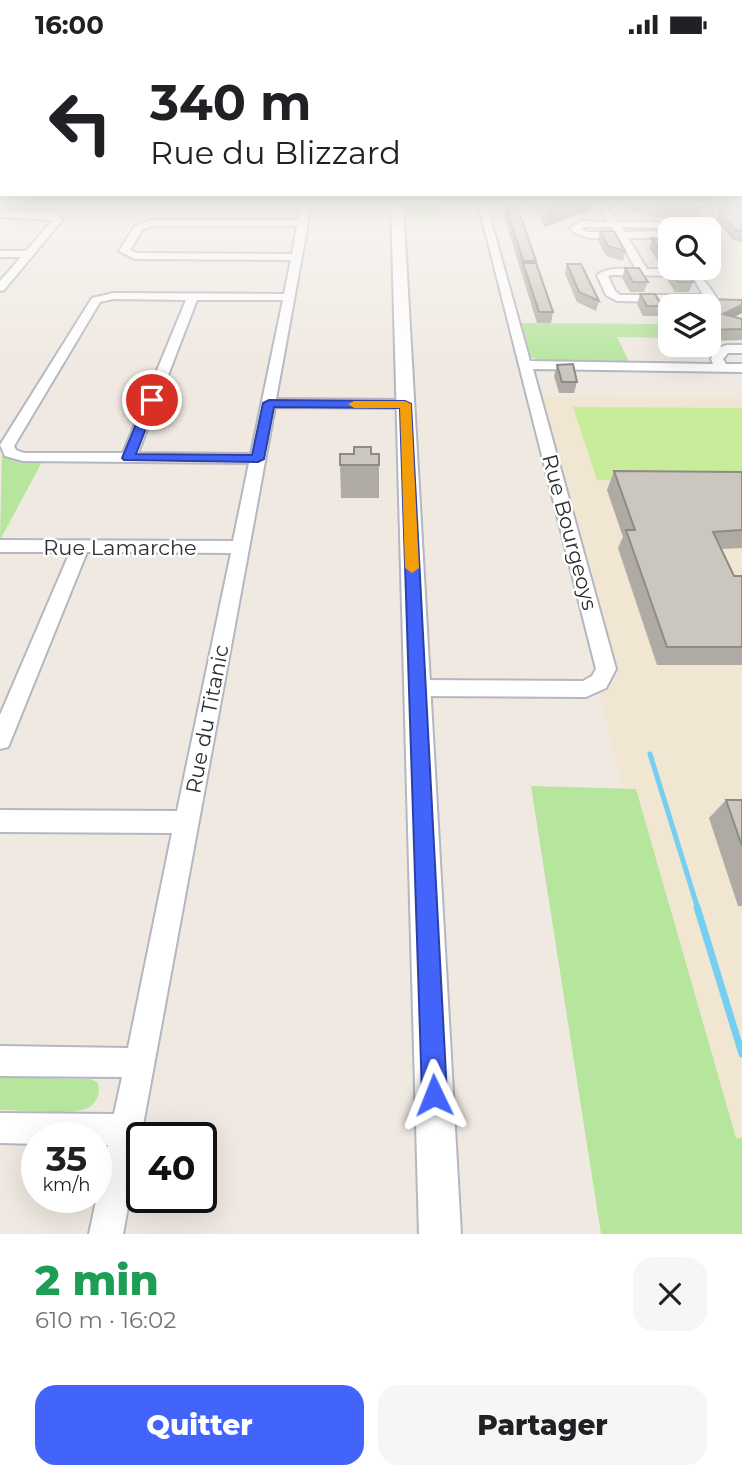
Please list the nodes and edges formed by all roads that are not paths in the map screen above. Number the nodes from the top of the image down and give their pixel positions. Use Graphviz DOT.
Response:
graph roads {
  1 [pos="25,258"];
  2 [pos="297,258"];
  3 [pos="399,258"];
  4 [pos="497,258"];
  5 [pos="635,258"];
  6 [pos="643,272"];
  7 [pos="0,288"];
  8 [pos="193,297"];
  9 [pos="289,297"];
  10 [pos="742,349"];
  11 [pos="525,365"];
  12 [pos="721,366"];
  13 [pos="742,368"];
  14 [pos="269,403"];
  15 [pos="405,404"];
  16 [pos="128,458"];
  17 [pos="258,459"];
  18 [pos="0,546"];
  19 [pos="81,547"];
  20 [pos="241,547"];
  21 [pos="416,688"];
  22 [pos="0,740"];
  23 [pos="0,821"];
  24 [pos="187,822"];
  25 [pos="0,1062"];
  26 [pos="140,1063"];
  27 [pos="128,1122"];
  28 [pos="0,1128"];
  29 [pos="126,1129"];
  30 [pos="126,1134"];
  31 [pos="106,1234"];
  32 [pos="440,1234"];
  1 -- 7 [label="street"];
  2 -- 9 [label="street, Rue du Titanic"];
  3 -- 15 [label="street"];
  4 -- 11 [label="street, Rue Bourgeoys"];
  5 -- 6 [label="street"];
  6 -- 6 [label="street"];
  8 -- 9 [label="street"];
  8 -- 16 [label="street"];
  8 -- 16 [label="street"];
  9 -- 14 [label="street, Rue du Titanic"];
  10 -- 12 [label="street"];
  11 -- 12 [label="street"];
  11 -- 21 [label="street, Rue Bourgeoys"];
  12 -- 13 [label="street"];
  14 -- 15 [label="street"];
  14 -- 17 [label="street, Rue du Titanic"];
  15 -- 21 [label="street"];
  16 -- 17 [label="street"];
  17 -- 20 [label="street, Rue du Titanic"];
  18 -- 19 [label="street, Rue Lamarche"];
  19 -- 20 [label="street, Rue Lamarche"];
  19 -- 22 [label="street"];
  20 -- 24 [label="street, Rue du Titanic"];
  21 -- 32 [label="street"];
  23 -- 24 [label="street"];
  24 -- 26 [label="street, Rue du Titanic"];
  25 -- 26 [label="street"];
  26 -- 27 [label="street, Rue du Titanic"];
  28 -- 29 [label="street"];
  30 -- 31 [label="street, Rue du Titanic"];
}
